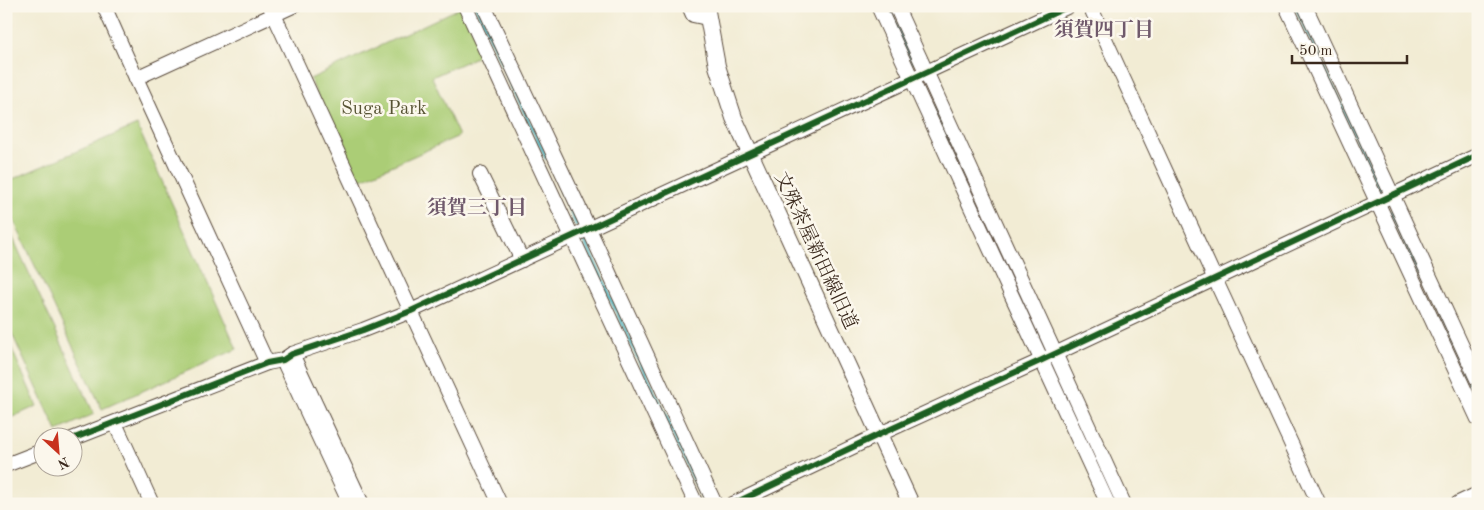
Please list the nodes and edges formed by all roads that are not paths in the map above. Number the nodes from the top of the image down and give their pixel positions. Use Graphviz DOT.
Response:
graph roads {
  1 [pos="104,6"];
  2 [pos="293,6"];
  3 [pos="465,6"];
  4 [pos="484,6"];
  5 [pos="689,6"];
  6 [pos="878,6"];
  7 [pos="896,6"];
  8 [pos="1069,6"];
  9 [pos="1090,6"];
  10 [pos="1286,6"];
  11 [pos="1305,6"];
  12 [pos="272,11"];
  13 [pos="706,12"];
  14 [pos="926,72"];
  15 [pos="136,78"];
  16 [pos="911,79"];
  17 [pos="750,154"];
  18 [pos="1478,155"];
  19 [pos="480,174"];
  20 [pos="1392,196"];
  21 [pos="1378,203"];
  22 [pos="589,229"];
  23 [pos="572,237"];
  24 [pos="522,260"];
  25 [pos="1215,279"];
  26 [pos="411,311"];
  27 [pos="1055,354"];
  28 [pos="288,357"];
  29 [pos="1042,360"];
  30 [pos="267,362"];
  31 [pos="1478,381"];
  32 [pos="1478,419"];
  33 [pos="115,423"];
  34 [pos="880,434"];
  35 [pos="82,435"];
  36 [pos="32,455"];
  37 [pos="6,465"];
  38 [pos="1478,495"];
  39 [pos="152,504"];
  40 [pos="350,504"];
  41 [pos="362,504"];
  42 [pos="500,504"];
  43 [pos="696,504"];
  44 [pos="715,504"];
  45 [pos="734,504"];
  46 [pos="911,504"];
  47 [pos="1108,504"];
  48 [pos="1124,504"];
  49 [pos="1320,504"];
  50 [pos="1459,504"];
  1 -- 15 [label="street"];
  2 -- 12 [label="street"];
  3 -- 23 [label="street"];
  4 -- 22 [label="street"];
  5 -- 13 [label="street"];
  6 -- 16 [label="street"];
  7 -- 14 [label="street"];
  8 -- 14 [label="street"];
  9 -- 25 [label="street"];
  10 -- 21 [label="street"];
  11 -- 20 [label="street"];
  12 -- 15 [label="street"];
  12 -- 26 [label="street"];
  13 -- 17 [label="street, 文殊茶屋新田線旧道"];
  14 -- 16 [label="street"];
  14 -- 27 [label="street"];
  15 -- 30 [label="street"];
  16 -- 17 [label="street"];
  16 -- 29 [label="street"];
  17 -- 22 [label="street"];
  17 -- 34 [label="street, 文殊茶屋新田線旧道"];
  18 -- 20 [label="street"];
  19 -- 24 [label="street"];
  20 -- 21 [label="street"];
  20 -- 31 [label="street"];
  21 -- 25 [label="street"];
  21 -- 32 [label="street"];
  22 -- 23 [label="street"];
  22 -- 44 [label="street"];
  23 -- 24 [label="street"];
  23 -- 43 [label="street"];
  24 -- 26 [label="street"];
  25 -- 27 [label="street"];
  25 -- 49 [label="street"];
  26 -- 28 [label="street"];
  26 -- 42 [label="street"];
  27 -- 29 [label="street"];
  27 -- 48 [label="street"];
  28 -- 30 [label="street"];
  28 -- 40 [label="street"];
  28 -- 41 [label="street"];
  29 -- 34 [label="street"];
  29 -- 47 [label="street"];
  30 -- 33 [label="street"];
  33 -- 35 [label="street"];
  33 -- 39 [label="street"];
  34 -- 45 [label="street"];
  34 -- 46 [label="street, 文殊茶屋新田線旧道"];
  36 -- 37 [label="street"];
  38 -- 50 [label="street"];
}
